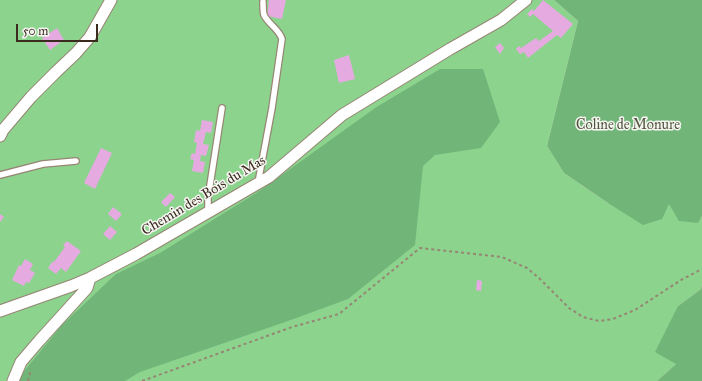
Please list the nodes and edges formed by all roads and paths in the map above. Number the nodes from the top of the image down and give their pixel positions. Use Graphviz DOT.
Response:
graph roads {
  1 [pos="111,0"];
  2 [pos="526,0"];
  3 [pos="263,2"];
  4 [pos="222,108"];
  5 [pos="0,136"];
  6 [pos="76,162"];
  7 [pos="0,175"];
  8 [pos="258,184"];
  9 [pos="208,213"];
  10 [pos="702,269"];
  11 [pos="90,278"];
  12 [pos="0,311"];
  13 [pos="13,381"];
  14 [pos="142,381"];
  1 -- 5 [label="street"];
  2 -- 8 [label="street, Chemin des Bois du Mas"];
  3 -- 8 [label="lane"];
  4 -- 9 [label="lane"];
  6 -- 7 [label="lane"];
  8 -- 9 [label="street, Chemin des Bois du Mas"];
  9 -- 11 [label="street, Chemin des Bois du Mas"];
  10 -- 14 [label="path"];
  11 -- 12 [label="street, Chemin des Bois du Mas"];
  11 -- 13 [label="street"];
}
